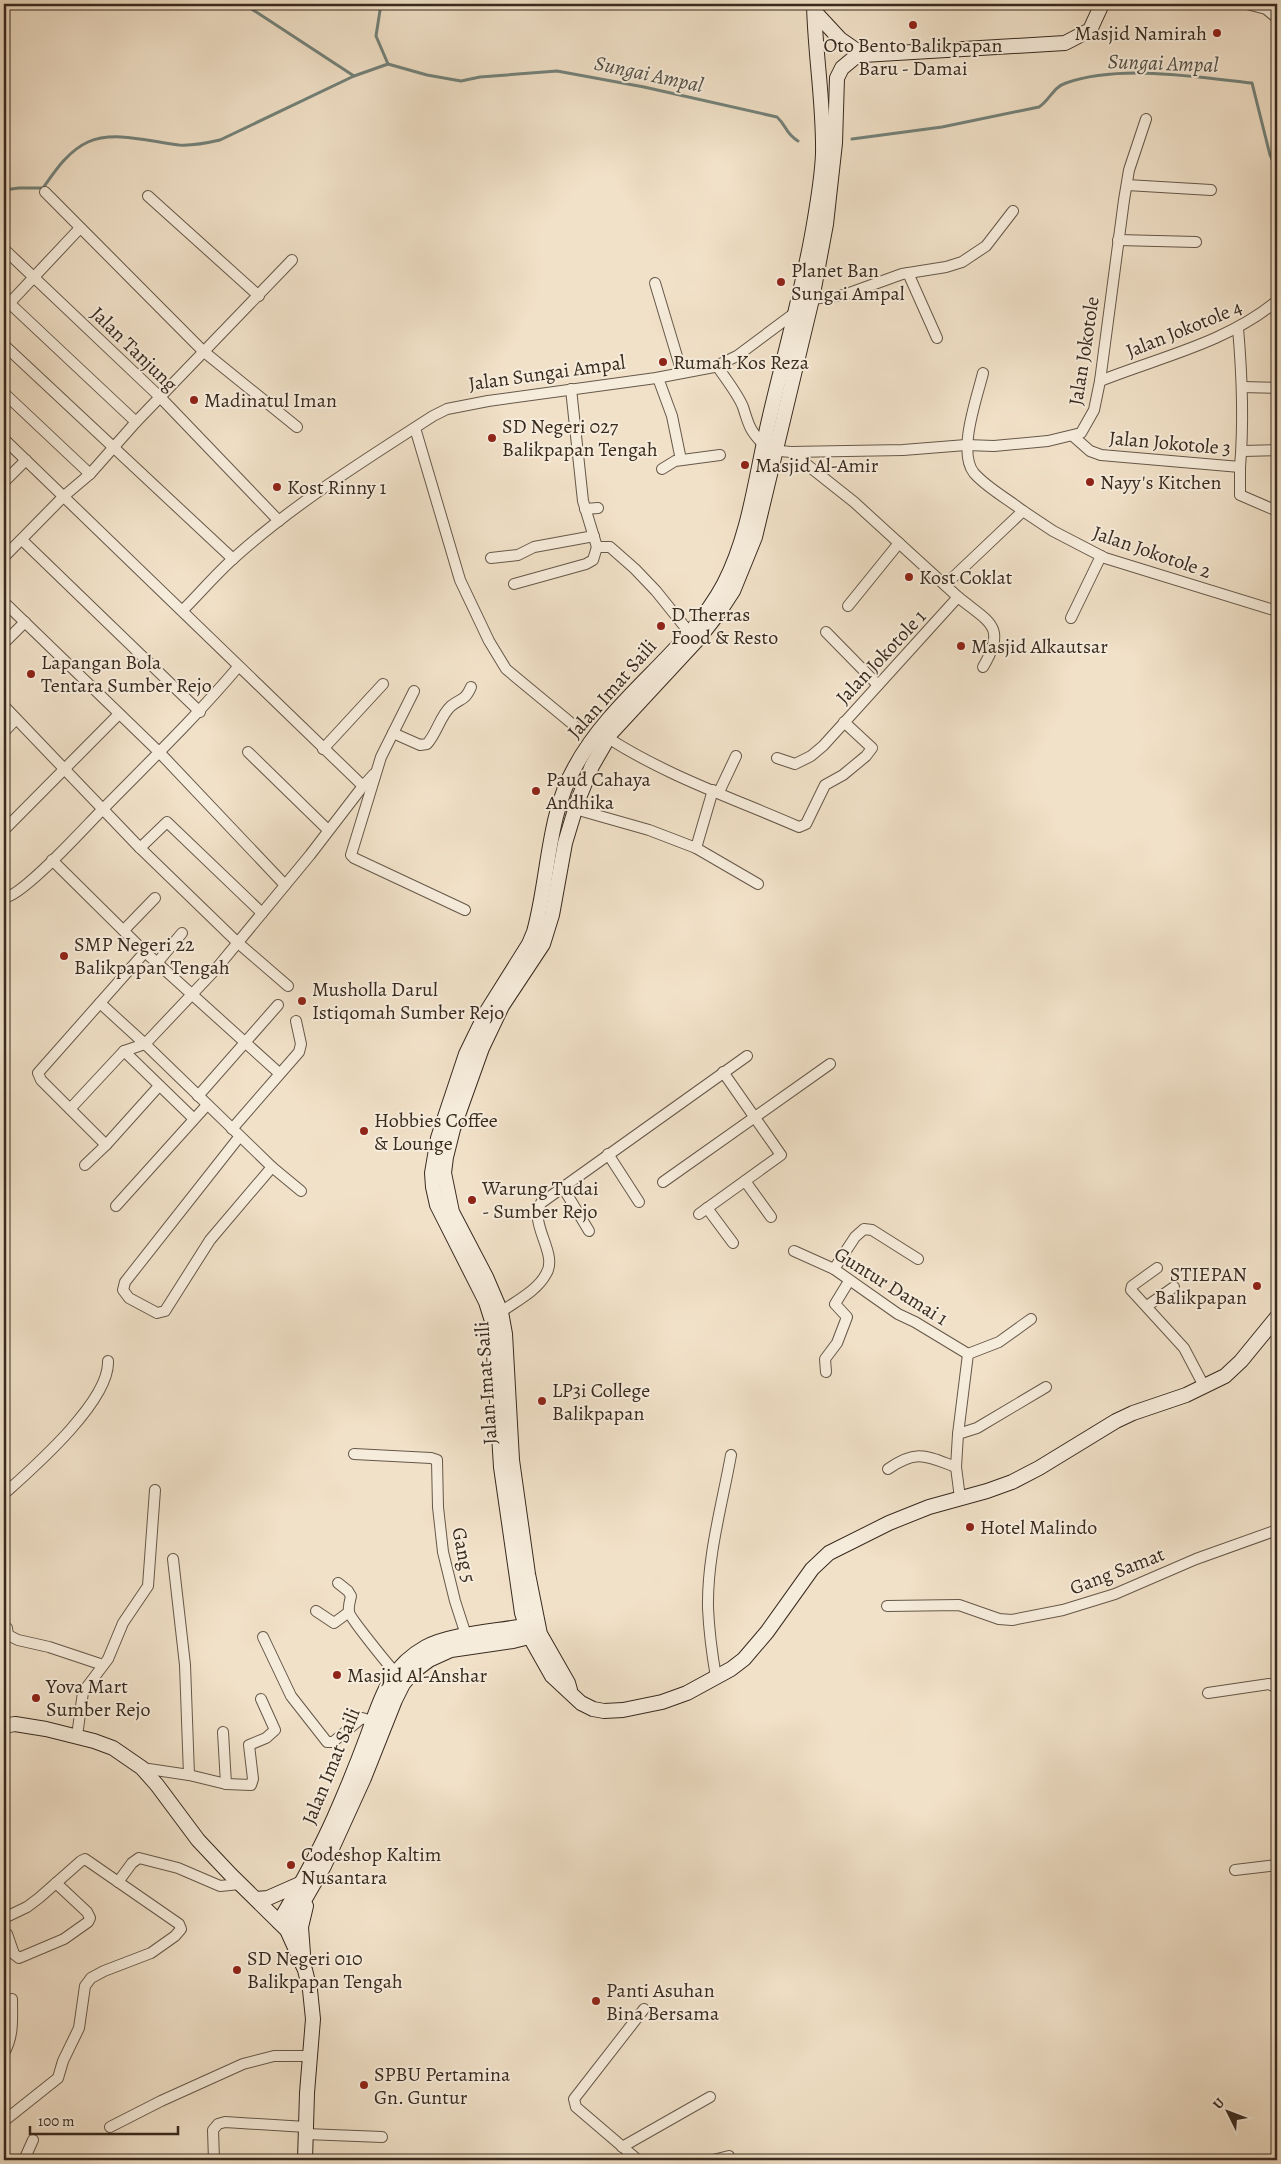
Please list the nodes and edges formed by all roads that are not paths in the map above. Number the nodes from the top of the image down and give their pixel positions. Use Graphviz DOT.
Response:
graph roads {
  1 [pos="1102,4"];
  2 [pos="1247,4"];
  3 [pos="815,8"];
  4 [pos="1277,18"];
  5 [pos="863,55"];
  6 [pos="1146,119"];
  7 [pos="830,135"];
  8 [pos="826,179"];
  9 [pos="1127,185"];
  10 [pos="1211,190"];
  11 [pos="45,192"];
  12 [pos="148,196"];
  13 [pos="1013,211"];
  14 [pos="80,228"];
  15 [pos="1118,240"];
  16 [pos="1196,242"];
  17 [pos="4,250"];
  18 [pos="292,260"];
  19 [pos="908,273"];
  20 [pos="34,277"];
  21 [pos="655,282"];
  22 [pos="260,296"];
  23 [pos="812,299"];
  24 [pos="1277,301"];
  25 [pos="6,304"];
  26 [pos="794,313"];
  27 [pos="1238,328"];
  28 [pos="937,338"];
  29 [pos="4,345"];
  30 [pos="203,351"];
  31 [pos="718,366"];
  32 [pos="682,373"];
  33 [pos="983,373"];
  34 [pos="658,378"];
  35 [pos="1100,381"];
  36 [pos="1242,387"];
  37 [pos="1277,388"];
  38 [pos="571,389"];
  39 [pos="4,393"];
  40 [pos="160,397"];
  41 [pos="136,422"];
  42 [pos="297,427"];
  43 [pos="415,428"];
  44 [pos="1073,436"];
  45 [pos="4,439"];
  46 [pos="966,445"];
  47 [pos="767,448"];
  48 [pos="113,449"];
  49 [pos="1277,450"];
  50 [pos="1242,451"];
  51 [pos="790,452"];
  52 [pos="720,455"];
  53 [pos="26,460"];
  54 [pos="681,460"];
  55 [pos="1240,467"];
  56 [pos="662,469"];
  57 [pos="90,474"];
  58 [pos="4,482"];
  59 [pos="64,496"];
  60 [pos="598,508"];
  61 [pos="585,509"];
  62 [pos="1023,510"];
  63 [pos="1277,511"];
  64 [pos="279,521"];
  65 [pos="594,536"];
  66 [pos="22,540"];
  67 [pos="899,543"];
  68 [pos="598,547"];
  69 [pos="1101,556"];
  70 [pos="4,558"];
  71 [pos="491,558"];
  72 [pos="233,559"];
  73 [pos="514,584"];
  74 [pos="945,585"];
  75 [pos="958,597"];
  76 [pos="4,602"];
  77 [pos="848,606"];
  78 [pos="183,610"];
  79 [pos="1277,611"];
  80 [pos="1071,618"];
  81 [pos="25,622"];
  82 [pos="689,632"];
  83 [pos="826,632"];
  84 [pos="4,643"];
  85 [pos="238,667"];
  86 [pos="983,667"];
  87 [pos="383,684"];
  88 [pos="878,685"];
  89 [pos="471,687"];
  90 [pos="414,691"];
  91 [pos="4,706"];
  92 [pos="200,712"];
  93 [pos="119,714"];
  94 [pos="16,718"];
  95 [pos="842,724"];
  96 [pos="576,727"];
  97 [pos="4,732"];
  98 [pos="393,733"];
  99 [pos="608,738"];
  100 [pos="324,749"];
  101 [pos="248,752"];
  102 [pos="160,753"];
  103 [pos="736,756"];
  104 [pos="777,758"];
  105 [pos="63,769"];
  106 [pos="374,774"];
  107 [pos="363,786"];
  108 [pos="716,791"];
  109 [pos="103,809"];
  110 [pos="575,809"];
  111 [pos="4,830"];
  112 [pos="328,830"];
  113 [pos="140,848"];
  114 [pos="696,848"];
  115 [pos="52,860"];
  116 [pos="758,884"];
  117 [pos="285,885"];
  118 [pos="4,898"];
  119 [pos="155,898"];
  120 [pos="465,910"];
  121 [pos="262,913"];
  122 [pos="124,930"];
  123 [pos="182,933"];
  124 [pos="237,942"];
  125 [pos="145,952"];
  126 [pos="157,962"];
  127 [pos="510,985"];
  128 [pos="288,986"];
  129 [pos="191,995"];
  130 [pos="100,1003"];
  131 [pos="278,1005"];
  132 [pos="296,1021"];
  133 [pos="246,1043"];
  134 [pos="145,1044"];
  135 [pos="124,1051"];
  136 [pos="746,1056"];
  137 [pos="830,1064"];
  138 [pos="723,1072"];
  139 [pos="279,1073"];
  140 [pos="159,1086"];
  141 [pos="198,1096"];
  142 [pos="207,1105"];
  143 [pos="70,1109"];
  144 [pos="755,1117"];
  145 [pos="193,1118"];
  146 [pos="236,1133"];
  147 [pos="106,1145"];
  148 [pos="608,1154"];
  149 [pos="85,1165"];
  150 [pos="272,1167"];
  151 [pos="745,1181"];
  152 [pos="663,1182"];
  153 [pos="562,1186"];
  154 [pos="301,1192"];
  155 [pos="639,1202"];
  156 [pos="116,1206"];
  157 [pos="771,1217"];
  158 [pos="590,1230"];
  159 [pos="733,1243"];
  160 [pos="794,1251"];
  161 [pos="918,1258"];
  162 [pos="1157,1268"];
  163 [pos="834,1269"];
  164 [pos="849,1281"];
  165 [pos="1174,1286"];
  166 [pos="1147,1306"];
  167 [pos="501,1312"];
  168 [pos="1277,1318"];
  169 [pos="1031,1319"];
  170 [pos="968,1354"];
  171 [pos="108,1361"];
  172 [pos="826,1372"];
  173 [pos="1046,1386"];
  174 [pos="1204,1386"];
  175 [pos="958,1434"];
  176 [pos="354,1454"];
  177 [pos="731,1455"];
  178 [pos="956,1467"];
  179 [pos="888,1469"];
  180 [pos="154,1490"];
  181 [pos="4,1494"];
  182 [pos="960,1498"];
  183 [pos="1277,1530"];
  184 [pos="173,1559"];
  185 [pos="338,1583"];
  186 [pos="887,1606"];
  187 [pos="316,1610"];
  188 [pos="349,1612"];
  189 [pos="4,1626"];
  190 [pos="531,1627"];
  191 [pos="466,1636"];
  192 [pos="263,1637"];
  193 [pos="103,1666"];
  194 [pos="396,1672"];
  195 [pos="716,1677"];
  196 [pos="1277,1688"];
  197 [pos="1208,1693"];
  198 [pos="261,1698"];
  199 [pos="372,1722"];
  200 [pos="4,1726"];
  201 [pos="223,1732"];
  202 [pos="77,1736"];
  203 [pos="142,1768"];
  204 [pos="189,1776"];
  205 [pos="226,1784"];
  206 [pos="1277,1865"];
  207 [pos="1235,1870"];
  208 [pos="118,1882"];
  209 [pos="56,1883"];
  210 [pos="240,1884"];
  211 [pos="306,1888"];
  212 [pos="256,1899"];
  213 [pos="4,1918"];
  214 [pos="283,1926"];
  215 [pos="7,1934"];
  216 [pos="306,1970"];
  217 [pos="12,1999"];
  218 [pos="644,2009"];
  219 [pos="4,2053"];
  220 [pos="310,2056"];
  221 [pos="710,2097"];
  222 [pos="4,2121"];
  223 [pos="110,2127"];
  224 [pos="306,2130"];
  225 [pos="382,2137"];
  226 [pos="33,2140"];
  227 [pos="622,2147"];
  228 [pos="729,2156"];
  229 [pos="24,2160"];
  230 [pos="214,2160"];
  231 [pos="305,2160"];
  232 [pos="638,2160"];
  233 [pos="714,2160"];
  1 -- 5 [label="main road"];
  2 -- 4 [label="street"];
  3 -- 5 [label="main road"];
  3 -- 7 [label="main road"];
  5 -- 7 [label="main road"];
  6 -- 9 [label="street, Jalan Jokotole"];
  7 -- 8 [label="main road"];
  8 -- 23 [label="main road"];
  8 -- 26 [label="main road"];
  9 -- 10 [label="street"];
  9 -- 15 [label="street, Jalan Jokotole"];
  11 -- 14 [label="street"];
  12 -- 22 [label="street"];
  13 -- 19 [label="street"];
  14 -- 20 [label="street"];
  14 -- 30 [label="street"];
  15 -- 16 [label="street"];
  15 -- 35 [label="street, Jalan Jokotole"];
  17 -- 20 [label="street, Jalan Tanjung"];
  18 -- 22 [label="street"];
  19 -- 23 [label="street"];
  19 -- 28 [label="street"];
  20 -- 25 [label="street"];
  20 -- 40 [label="street, Jalan Tanjung"];
  21 -- 32 [label="street"];
  22 -- 30 [label="street"];
  23 -- 26 [label="street, Jalan Sungai Ampal"];
  23 -- 47 [label="main road, Jalan Imat Saili"];
  24 -- 27 [label="street, Jalan Jokotole 4"];
  25 -- 41 [label="street"];
  26 -- 31 [label="street, Jalan Sungai Ampal"];
  26 -- 47 [label="main road, Jalan Imat Saili"];
  27 -- 35 [label="street, Jalan Jokotole 4"];
  27 -- 36 [label="street, Jalan Jokotole 3"];
  29 -- 48 [label="street"];
  30 -- 40 [label="street"];
  30 -- 42 [label="street"];
  31 -- 32 [label="street, Jalan Sungai Ampal"];
  31 -- 47 [label="street"];
  32 -- 34 [label="street, Jalan Sungai Ampal"];
  33 -- 46 [label="street"];
  34 -- 38 [label="street, Jalan Sungai Ampal"];
  34 -- 54 [label="street"];
  35 -- 44 [label="street, Jalan Jokotole"];
  36 -- 37 [label="street"];
  36 -- 50 [label="street, Jalan Jokotole 3"];
  38 -- 43 [label="street, Jalan Sungai Ampal"];
  38 -- 61 [label="street"];
  39 -- 57 [label="street"];
  40 -- 41 [label="street"];
  40 -- 64 [label="street, Jalan Tanjung"];
  41 -- 48 [label="street"];
  43 -- 64 [label="street, Jalan Sungai Ampal"];
  43 -- 96 [label="street"];
  44 -- 46 [label="street"];
  44 -- 55 [label="street, Jalan Jokotole 3"];
  45 -- 53 [label="street"];
  46 -- 51 [label="street"];
  46 -- 62 [label="street, Jalan Jokotole 2"];
  47 -- 51 [label="street"];
  47 -- 82 [label="main road, Jalan Imat Saili"];
  47 -- 99 [label="main road, Jalan Imat Saili"];
  48 -- 57 [label="street"];
  48 -- 72 [label="street"];
  49 -- 50 [label="street, Jalan Jokotole 3"];
  50 -- 55 [label="street, Jalan Jokotole 3"];
  51 -- 67 [label="street"];
  52 -- 54 [label="street"];
  53 -- 58 [label="street"];
  53 -- 59 [label="street"];
  54 -- 56 [label="street"];
  55 -- 63 [label="street, Jalan Jokotole 3"];
  57 -- 59 [label="street"];
  59 -- 66 [label="street"];
  59 -- 78 [label="street"];
  60 -- 61 [label="street"];
  61 -- 65 [label="street"];
  62 -- 69 [label="street, Jalan Jokotole 2"];
  62 -- 74 [label="street"];
  64 -- 72 [label="street, Jalan Sungai Ampal"];
  65 -- 68 [label="street"];
  65 -- 71 [label="street"];
  66 -- 70 [label="street"];
  66 -- 92 [label="street"];
  67 -- 74 [label="street"];
  67 -- 77 [label="street"];
  68 -- 73 [label="street"];
  68 -- 82 [label="street"];
  69 -- 79 [label="street, Jalan Jokotole 2"];
  69 -- 80 [label="street"];
  72 -- 78 [label="street, Jalan Sungai Ampal"];
  74 -- 75 [label="street"];
  75 -- 86 [label="street"];
  75 -- 88 [label="street, Jalan Jokotole 1"];
  76 -- 81 [label="street"];
  78 -- 85 [label="street"];
  81 -- 84 [label="street"];
  81 -- 93 [label="street"];
  82 -- 127 [label="main road, Jalan Imat Saili"];
  83 -- 88 [label="street"];
  85 -- 92 [label="street"];
  85 -- 100 [label="street"];
  87 -- 100 [label="street"];
  88 -- 95 [label="street, Jalan Jokotole 1"];
  89 -- 98 [label="street"];
  90 -- 98 [label="street"];
  91 -- 94 [label="street"];
  92 -- 102 [label="street"];
  93 -- 102 [label="street"];
  93 -- 105 [label="street"];
  94 -- 97 [label="street"];
  94 -- 105 [label="street"];
  95 -- 104 [label="street, Jalan Jokotole 1"];
  95 -- 108 [label="street"];
  98 -- 106 [label="street"];
  99 -- 108 [label="street"];
  99 -- 110 [label="main road, Jalan Imat Saili"];
  100 -- 107 [label="street"];
  101 -- 112 [label="street"];
  102 -- 109 [label="street"];
  102 -- 117 [label="street"];
  103 -- 108 [label="street"];
  105 -- 109 [label="street"];
  105 -- 111 [label="street"];
  106 -- 107 [label="street"];
  106 -- 120 [label="street"];
  107 -- 112 [label="street"];
  108 -- 114 [label="street"];
  109 -- 113 [label="street"];
  109 -- 115 [label="street"];
  110 -- 114 [label="street"];
  110 -- 127 [label="main road, Jalan Imat Saili"];
  112 -- 117 [label="street"];
  113 -- 121 [label="street"];
  113 -- 124 [label="street"];
  114 -- 116 [label="street"];
  115 -- 118 [label="street"];
  115 -- 122 [label="street"];
  117 -- 121 [label="street"];
  119 -- 122 [label="street"];
  121 -- 124 [label="street"];
  122 -- 125 [label="street"];
  123 -- 126 [label="street"];
  124 -- 128 [label="street"];
  124 -- 129 [label="street"];
  125 -- 126 [label="street"];
  125 -- 130 [label="street"];
  126 -- 129 [label="street"];
  127 -- 167 [label="main road, Jalan Imat Saili"];
  127 -- 190 [label="main road, Jalan Imat Saili"];
  129 -- 133 [label="street"];
  129 -- 134 [label="street"];
  130 -- 134 [label="street"];
  130 -- 143 [label="street"];
  131 -- 133 [label="street"];
  132 -- 139 [label="street"];
  133 -- 139 [label="street"];
  133 -- 141 [label="street"];
  134 -- 135 [label="street"];
  134 -- 141 [label="street"];
  135 -- 140 [label="street"];
  135 -- 143 [label="street"];
  136 -- 138 [label="street"];
  137 -- 144 [label="street"];
  138 -- 144 [label="street"];
  138 -- 148 [label="street"];
  139 -- 146 [label="street"];
  140 -- 145 [label="street"];
  140 -- 147 [label="street"];
  141 -- 142 [label="street"];
  142 -- 145 [label="street"];
  142 -- 146 [label="street"];
  143 -- 147 [label="street"];
  144 -- 151 [label="street"];
  144 -- 152 [label="street"];
  145 -- 156 [label="street"];
  146 -- 150 [label="street"];
  146 -- 150 [label="street"];
  147 -- 149 [label="street"];
  148 -- 153 [label="street"];
  148 -- 155 [label="street"];
  150 -- 154 [label="street"];
  151 -- 157 [label="street"];
  151 -- 159 [label="street"];
  153 -- 158 [label="street"];
  153 -- 167 [label="street"];
  160 -- 163 [label="street, Guntur Damai 1"];
  161 -- 163 [label="street"];
  162 -- 166 [label="street"];
  163 -- 164 [label="street, Guntur Damai 1"];
  164 -- 170 [label="street, Guntur Damai 1"];
  164 -- 172 [label="street"];
  165 -- 166 [label="street"];
  166 -- 174 [label="street"];
  167 -- 190 [label="main road, Jalan Imat Saili"];
  168 -- 174 [label="main road"];
  169 -- 170 [label="street"];
  170 -- 175 [label="street"];
  171 -- 181 [label="street"];
  173 -- 175 [label="street"];
  174 -- 182 [label="main road"];
  175 -- 178 [label="street"];
  176 -- 191 [label="street, Gang 5"];
  177 -- 195 [label="street"];
  178 -- 179 [label="street"];
  178 -- 182 [label="street"];
  180 -- 193 [label="street"];
  182 -- 195 [label="main road"];
  183 -- 186 [label="street, Gang Samat"];
  184 -- 204 [label="street"];
  185 -- 188 [label="street"];
  187 -- 188 [label="street"];
  188 -- 194 [label="street"];
  189 -- 193 [label="street"];
  190 -- 191 [label="main road, Jalan Imat Saili"];
  190 -- 195 [label="main road"];
  190 -- 211 [label="main road, Jalan Imat Saili"];
  191 -- 194 [label="main road, Jalan Imat Saili"];
  192 -- 199 [label="street"];
  193 -- 202 [label="street"];
  194 -- 199 [label="main road, Jalan Imat Saili"];
  196 -- 197 [label="street"];
  198 -- 205 [label="street"];
  199 -- 211 [label="main road, Jalan Imat Saili"];
  200 -- 202 [label="main road"];
  201 -- 205 [label="street"];
  202 -- 203 [label="main road"];
  203 -- 204 [label="street"];
  203 -- 210 [label="main road"];
  204 -- 205 [label="street"];
  206 -- 207 [label="street"];
  208 -- 209 [label="street"];
  208 -- 210 [label="street"];
  208 -- 222 [label="street"];
  209 -- 213 [label="street"];
  209 -- 215 [label="street"];
  210 -- 212 [label="main road"];
  211 -- 212 [label="main road"];
  211 -- 214 [label="main road"];
  211 -- 216 [label="main road"];
  212 -- 214 [label="main road"];
  214 -- 216 [label="main road"];
  216 -- 220 [label="main road"];
  217 -- 219 [label="street"];
  218 -- 227 [label="street"];
  220 -- 223 [label="street"];
  220 -- 224 [label="main road"];
  221 -- 227 [label="street"];
  224 -- 225 [label="street"];
  224 -- 230 [label="street"];
  224 -- 231 [label="main road"];
  226 -- 229 [label="street"];
  227 -- 232 [label="street"];
  228 -- 233 [label="street"];
}
